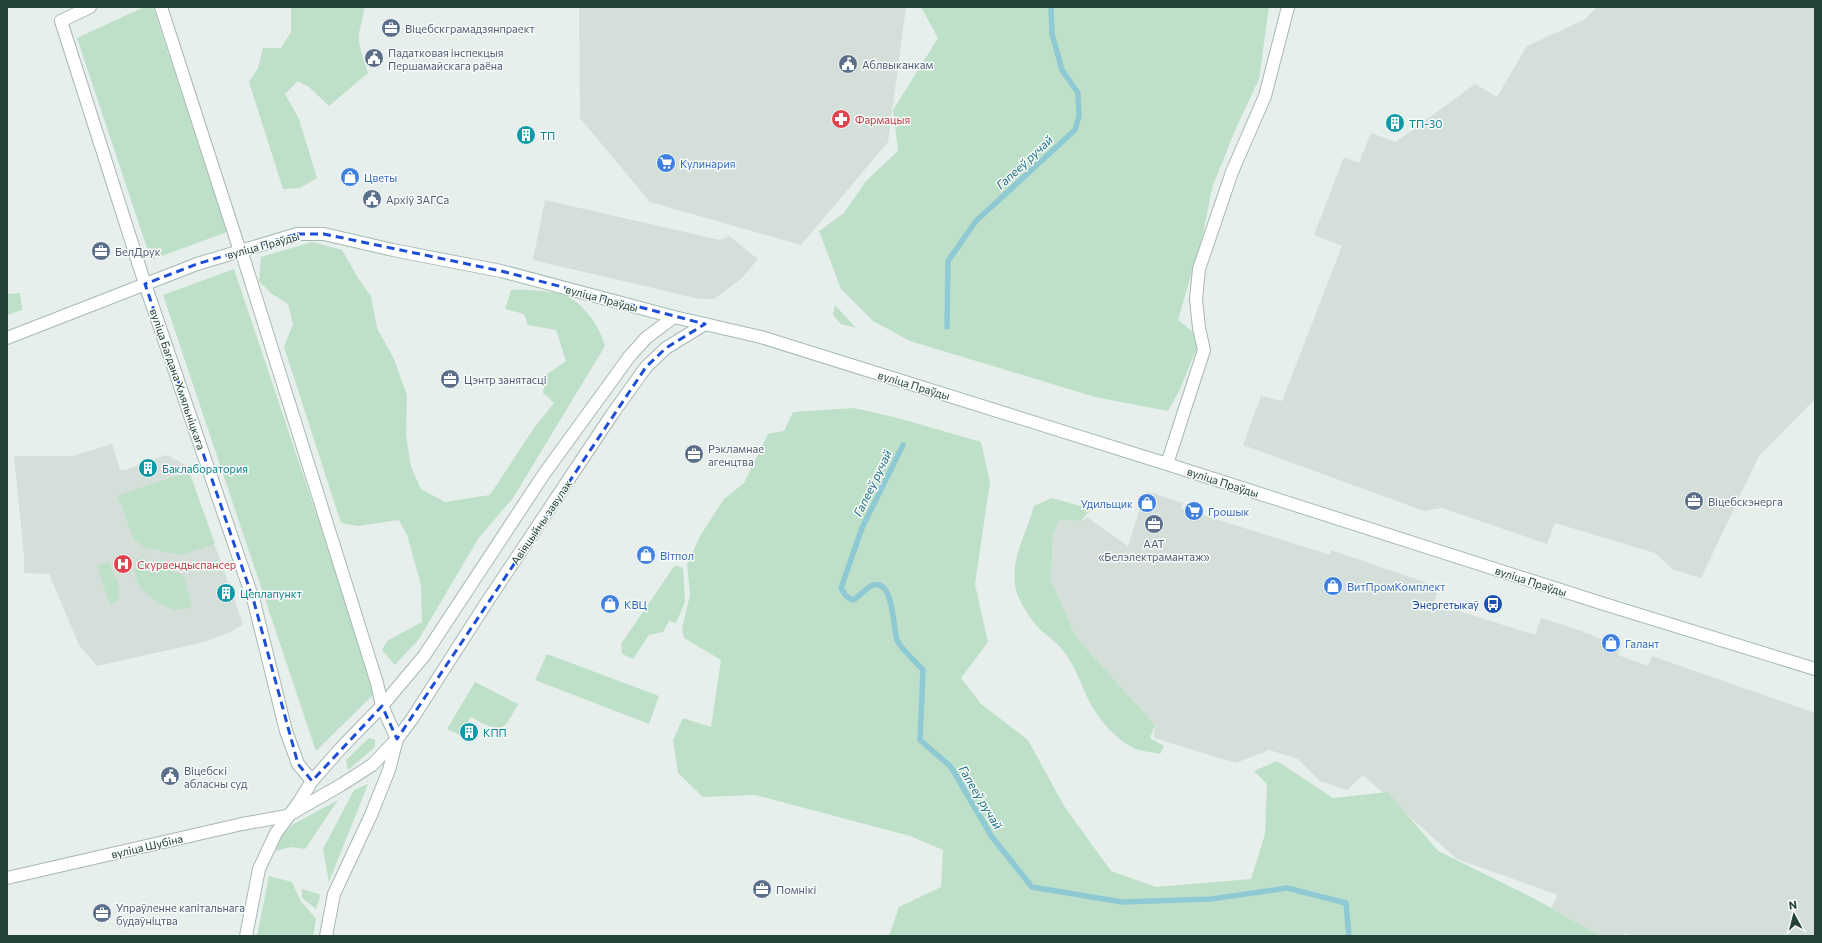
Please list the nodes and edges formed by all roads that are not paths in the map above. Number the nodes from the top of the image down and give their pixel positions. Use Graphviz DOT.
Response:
graph roads {
  1 [pos="90,7"];
  2 [pos="161,7"];
  3 [pos="1288,7"];
  4 [pos="241,250"];
  5 [pos="145,284"];
  6 [pos="674,317"];
  7 [pos="705,324"];
  8 [pos="7,338"];
  9 [pos="1167,464"];
  10 [pos="1815,669"];
  11 [pos="382,706"];
  12 [pos="397,739"];
  13 [pos="312,781"];
  14 [pos="287,816"];
  15 [pos="7,878"];
  16 [pos="246,936"];
  17 [pos="327,936"];
  1 -- 5 [label="street, вуліца Багдана Хмяльніцкага"];
  2 -- 4 [label="street"];
  3 -- 9 [label="street"];
  4 -- 5 [label="street, вуліца Праўды"];
  4 -- 6 [label="street, вуліца Праўды"];
  4 -- 11 [label="street"];
  5 -- 8 [label="street, вуліца Праўды"];
  5 -- 13 [label="street, вуліца Багдана Хмяльніцкага"];
  6 -- 7 [label="street, вуліца Праўды"];
  6 -- 11 [label="street"];
  7 -- 9 [label="street, вуліца Праўды"];
  7 -- 12 [label="street, Авіяцыйны завулак"];
  9 -- 10 [label="street, вуліца Праўды"];
  11 -- 12 [label="street"];
  11 -- 13 [label="street"];
  12 -- 14 [label="street"];
  12 -- 17 [label="street"];
  13 -- 14 [label="street"];
  14 -- 15 [label="street, вуліца Шубіна"];
  14 -- 16 [label="street"];
}
